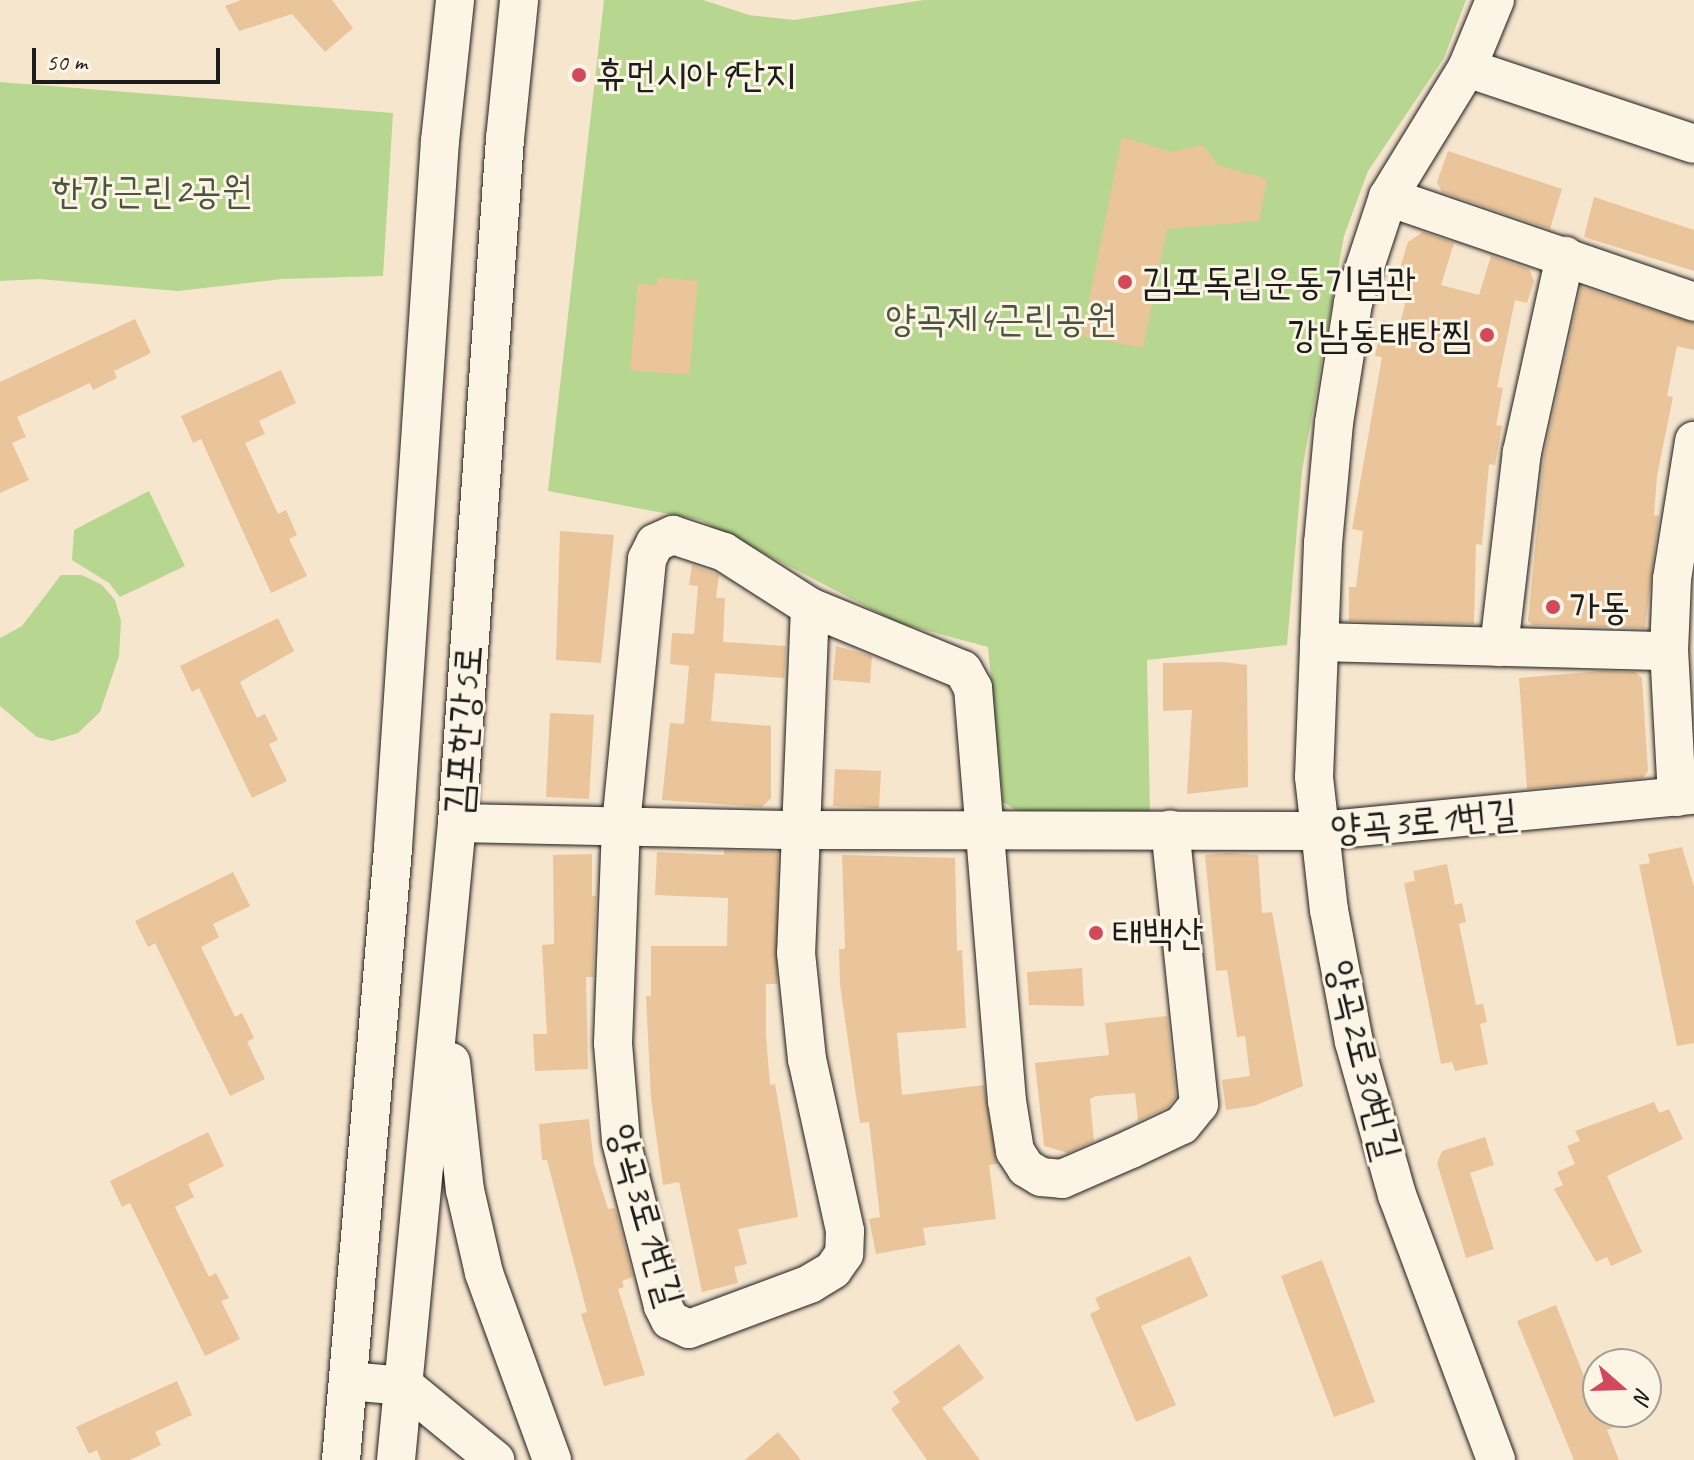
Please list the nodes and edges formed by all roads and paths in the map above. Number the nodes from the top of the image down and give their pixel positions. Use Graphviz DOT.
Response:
graph roads {
  1 [pos="455,0"];
  2 [pos="519,0"];
  3 [pos="1495,0"];
  4 [pos="1467,68"];
  5 [pos="1694,144"];
  6 [pos="1388,197"];
  7 [pos="1565,256"];
  8 [pos="1694,302"];
  9 [pos="1694,441"];
  10 [pos="810,607"];
  11 [pos="1319,642"];
  12 [pos="1499,647"];
  13 [pos="1669,651"];
  14 [pos="1685,796"];
  15 [pos="457,823"];
  16 [pos="621,825"];
  17 [pos="798,830"];
  18 [pos="983,830"];
  19 [pos="1170,830"];
  20 [pos="1318,831"];
  21 [pos="442,978"];
  22 [pos="348,1381"];
  23 [pos="405,1386"];
  24 [pos="341,1460"];
  25 [pos="396,1460"];
  26 [pos="495,1460"];
  27 [pos="552,1460"];
  28 [pos="1496,1460"];
  1 -- 22 [label="street, 김포한강5로"];
  2 -- 15 [label="street, 김포한강5로"];
  3 -- 4 [label="street, 양곡2로30번길"];
  4 -- 5 [label="street"];
  4 -- 6 [label="street, 양곡2로30번길"];
  6 -- 7 [label="street"];
  6 -- 11 [label="street, 양곡2로30번길"];
  7 -- 8 [label="street"];
  7 -- 12 [label="street"];
  9 -- 13 [label="street, 양곡3로1번길"];
  10 -- 16 [label="street, 양곡3로1번길"];
  10 -- 17 [label="street, 양곡3로1번길"];
  10 -- 18 [label="street, 양곡3로1번길"];
  11 -- 12 [label="street"];
  11 -- 20 [label="street, 양곡2로30번길"];
  12 -- 13 [label="street"];
  13 -- 14 [label="street, 양곡3로1번길"];
  14 -- 20 [label="street, 양곡3로1번길"];
  15 -- 16 [label="street, 양곡3로1번길"];
  15 -- 21 [label="street, 김포한강5로"];
  16 -- 17 [label="street, 양곡3로1번길"];
  16 -- 17 [label="street, 양곡3로1번길"];
  17 -- 18 [label="street, 양곡3로1번길"];
  18 -- 19 [label="street, 양곡3로1번길"];
  18 -- 19 [label="street, 양곡3로1번길"];
  19 -- 20 [label="street, 양곡3로1번길"];
  20 -- 28 [label="street, 양곡2로30번길"];
  21 -- 23 [label="street, 김포한강5로"];
  21 -- 27 [label="street"];
  22 -- 23 [label="street"];
  22 -- 24 [label="street, 김포한강5로"];
  23 -- 25 [label="street, 김포한강5로"];
  23 -- 26 [label="street"];
}
